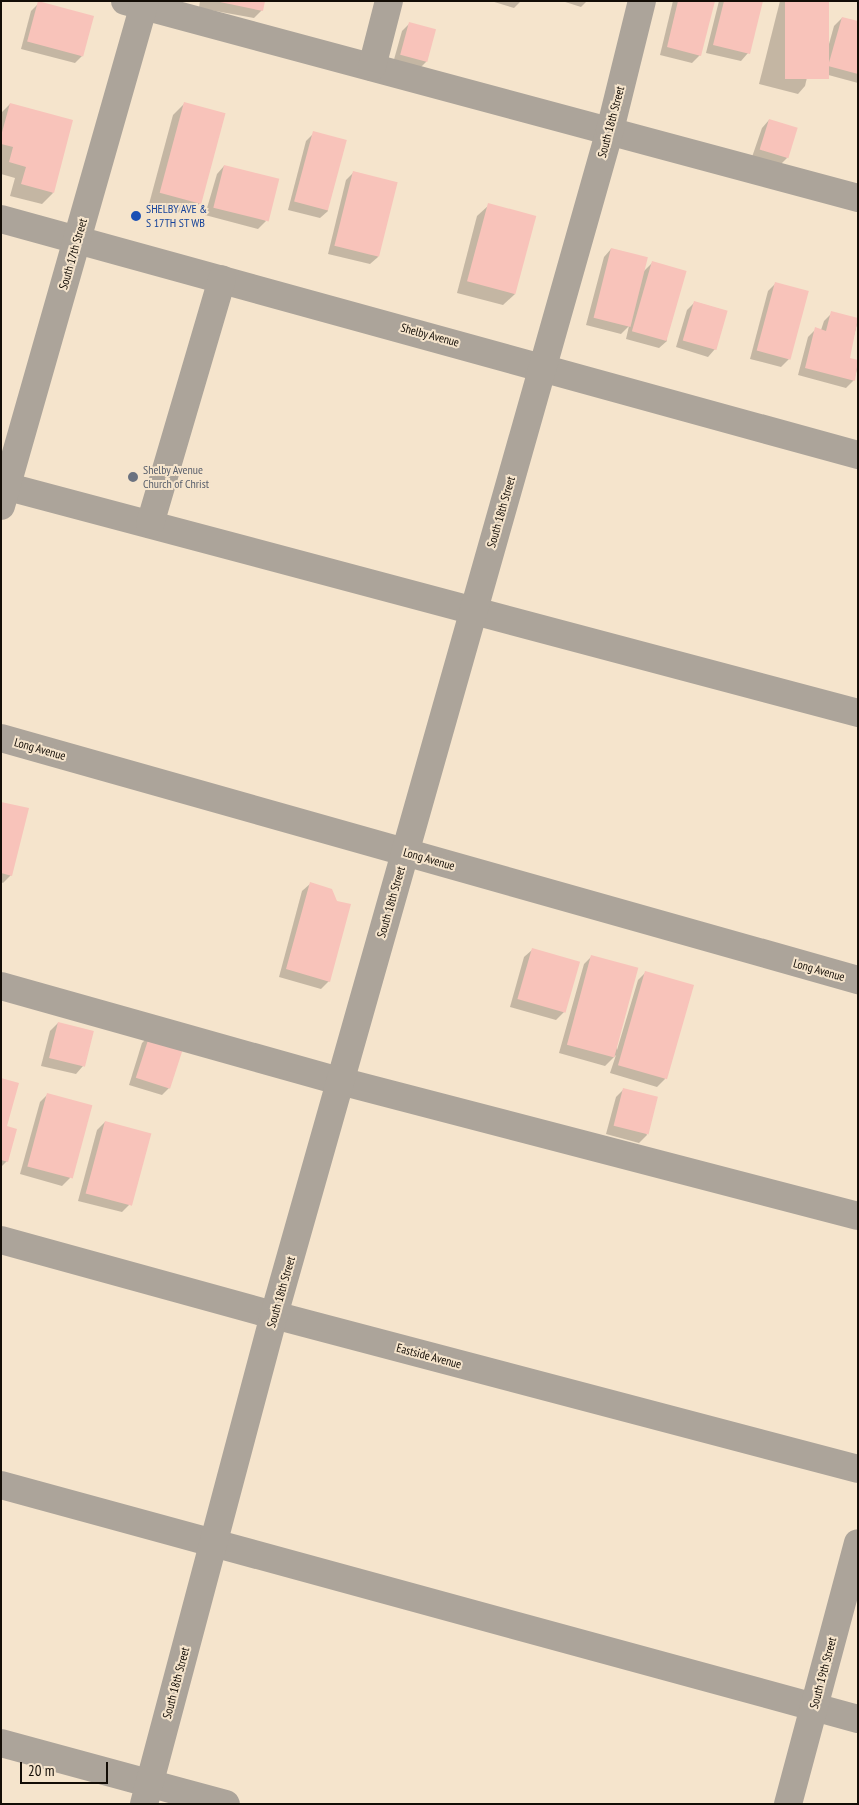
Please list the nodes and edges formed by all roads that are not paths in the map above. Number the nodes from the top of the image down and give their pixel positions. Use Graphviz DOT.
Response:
graph roads {
  1 [pos="389,1"];
  2 [pos="642,1"];
  3 [pos="138,3"];
  4 [pos="372,67"];
  5 [pos="610,130"];
  6 [pos="858,198"];
  7 [pos="1,219"];
  8 [pos="77,239"];
  9 [pos="222,279"];
  10 [pos="542,366"];
  11 [pos="858,455"];
  12 [pos="3,492"];
  13 [pos="150,524"];
  14 [pos="473,610"];
  15 [pos="858,713"];
  16 [pos="1,738"];
  17 [pos="405,852"];
  18 [pos="858,980"];
  19 [pos="1,986"];
  20 [pos="340,1081"];
  21 [pos="858,1216"];
  22 [pos="1,1240"];
  23 [pos="274,1315"];
  24 [pos="858,1469"];
  25 [pos="1,1485"];
  26 [pos="214,1540"];
  27 [pos="858,1543"];
  28 [pos="814,1707"];
  29 [pos="858,1719"];
  30 [pos="1,1743"];
  31 [pos="147,1793"];
  32 [pos="226,1804"];
  33 [pos="788,1804"];
  1 -- 4 [label="street"];
  2 -- 5 [label="street, South 18th Street"];
  3 -- 4 [label="street"];
  3 -- 8 [label="street, South 17th Street"];
  4 -- 5 [label="street"];
  5 -- 6 [label="street"];
  5 -- 10 [label="street, South 18th Street"];
  7 -- 8 [label="street, Shelby Avenue"];
  8 -- 9 [label="street, Shelby Avenue"];
  8 -- 12 [label="street, South 17th Street"];
  9 -- 10 [label="street, Shelby Avenue"];
  9 -- 13 [label="street"];
  10 -- 11 [label="street, Shelby Avenue"];
  10 -- 14 [label="street, South 18th Street"];
  12 -- 13 [label="street"];
  13 -- 14 [label="street"];
  14 -- 15 [label="street"];
  14 -- 17 [label="street, South 18th Street"];
  16 -- 17 [label="street, Long Avenue"];
  17 -- 18 [label="street, Long Avenue"];
  17 -- 20 [label="street, South 18th Street"];
  19 -- 20 [label="street"];
  20 -- 21 [label="street"];
  20 -- 23 [label="street, South 18th Street"];
  22 -- 23 [label="street, Eastside Avenue"];
  23 -- 24 [label="street, Eastside Avenue"];
  23 -- 26 [label="street, South 18th Street"];
  25 -- 26 [label="street"];
  26 -- 28 [label="street"];
  26 -- 31 [label="street, South 18th Street"];
  27 -- 28 [label="street, South 19th Street"];
  28 -- 29 [label="street"];
  28 -- 33 [label="street, South 19th Street"];
  30 -- 31 [label="street"];
  31 -- 32 [label="street"];
}
